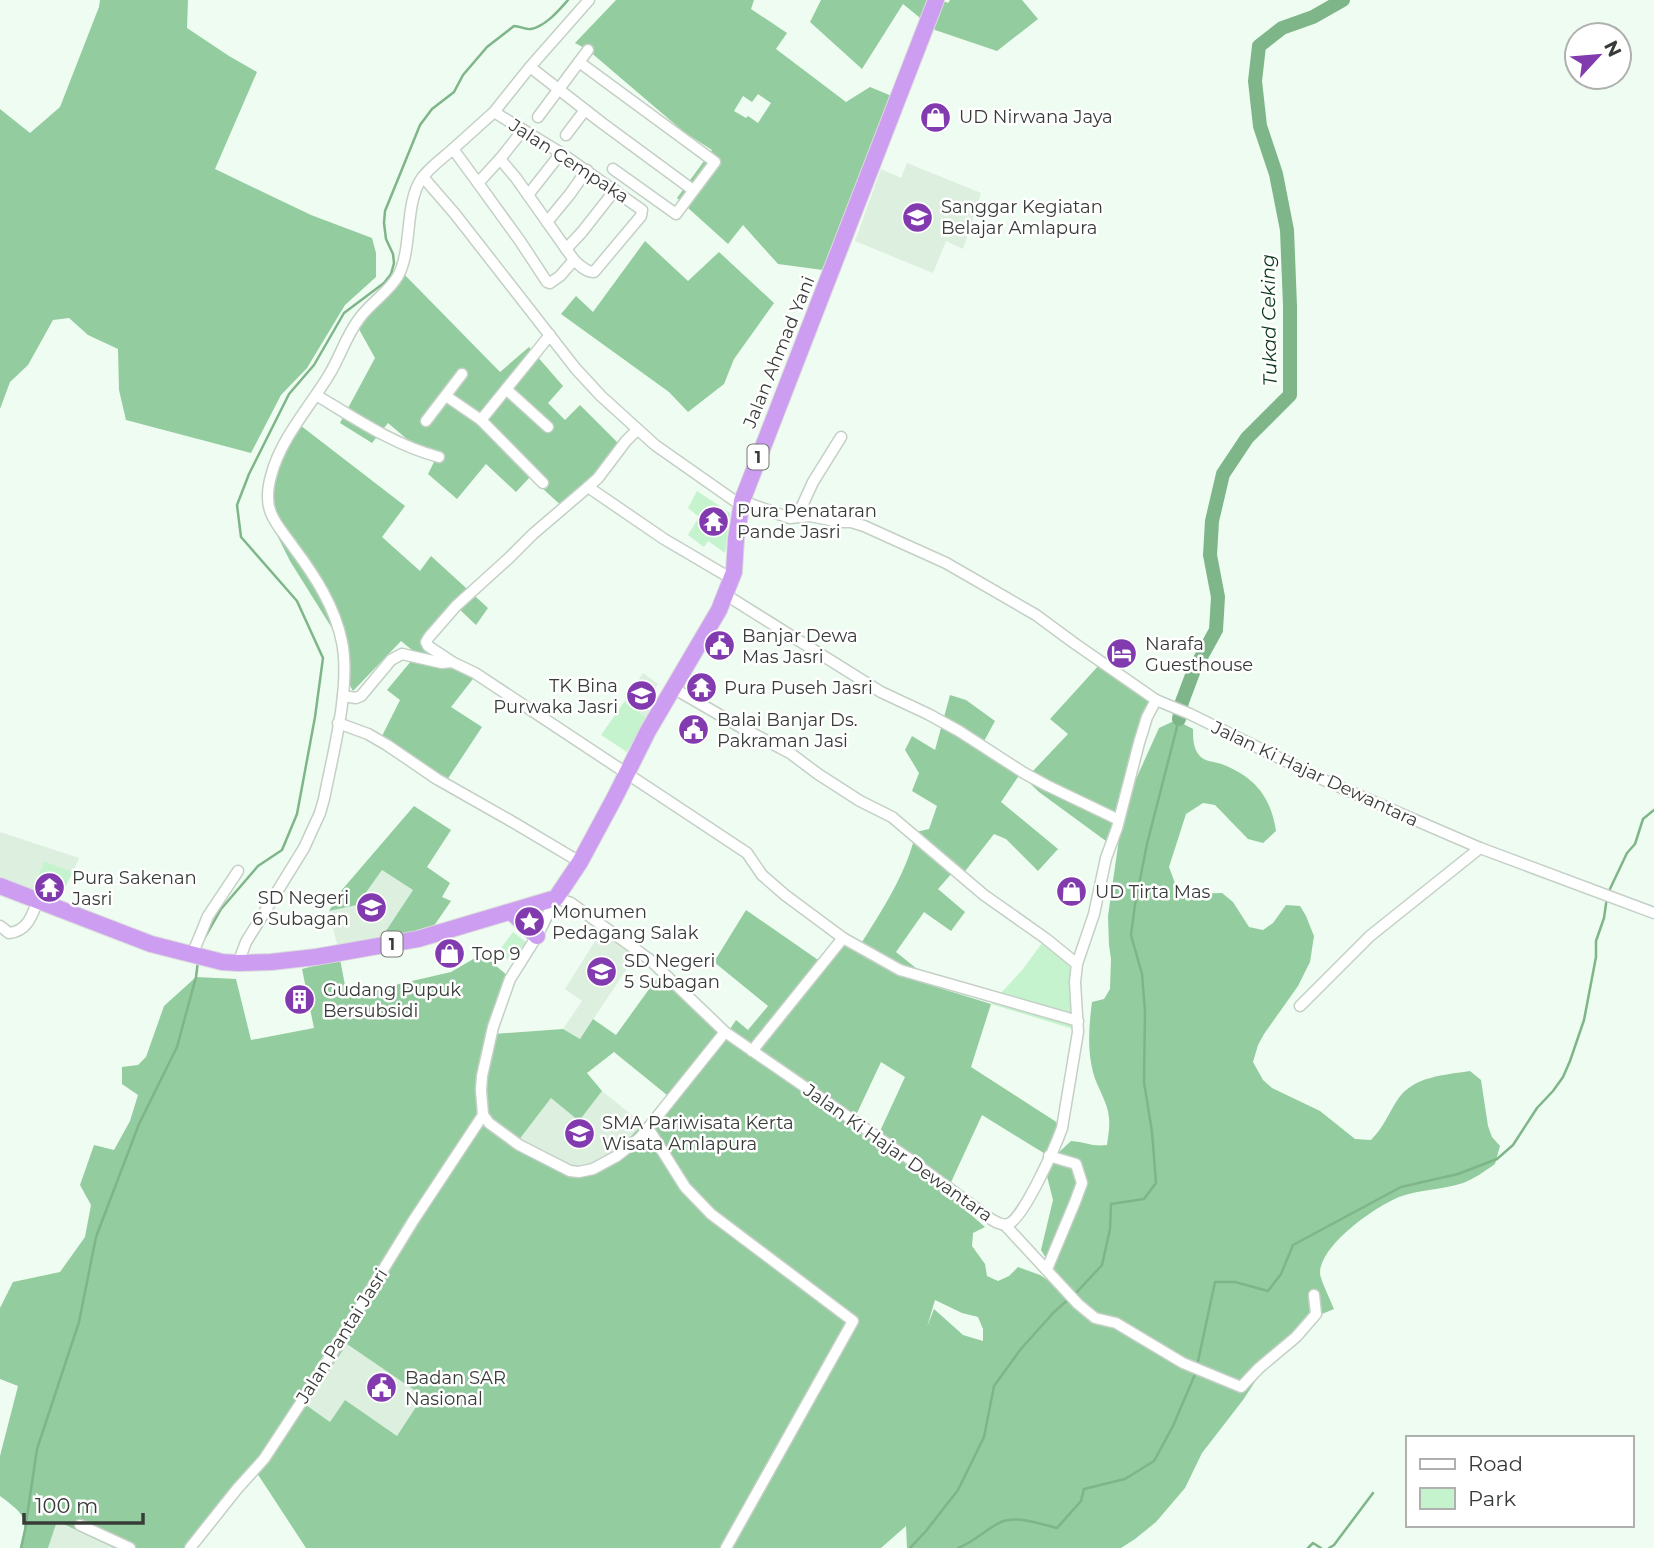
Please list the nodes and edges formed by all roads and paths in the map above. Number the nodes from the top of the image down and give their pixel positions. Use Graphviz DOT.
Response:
graph roads {
  1 [pos="589,0"];
  2 [pos="936,0"];
  3 [pos="588,50"];
  4 [pos="579,62"];
  5 [pos="530,67"];
  6 [pos="559,89"];
  7 [pos="585,110"];
  8 [pos="494,111"];
  9 [pos="538,117"];
  10 [pos="523,130"];
  11 [pos="566,135"];
  12 [pos="453,149"];
  13 [pos="561,153"];
  14 [pos="500,159"];
  15 [pos="614,169"];
  16 [pos="587,170"];
  17 [pos="423,177"];
  18 [pos="478,183"];
  19 [pos="615,190"];
  20 [pos="693,190"];
  21 [pos="528,195"];
  22 [pos="547,222"];
  23 [pos="566,249"];
  24 [pos="575,260"];
  25 [pos="550,335"];
  26 [pos="462,374"];
  27 [pos="506,389"];
  28 [pos="316,395"];
  29 [pos="446,396"];
  30 [pos="481,420"];
  31 [pos="426,421"];
  32 [pos="548,427"];
  33 [pos="637,430"];
  34 [pos="841,437"];
  35 [pos="439,457"];
  36 [pos="543,483"];
  37 [pos="588,487"];
  38 [pos="742,504"];
  39 [pos="797,517"];
  40 [pos="729,587"];
  41 [pos="452,662"];
  42 [pos="673,688"];
  43 [pos="343,696"];
  44 [pos="1156,700"];
  45 [pos="338,723"];
  46 [pos="627,772"];
  47 [pos="1119,820"];
  48 [pos="1480,848"];
  49 [pos="580,862"];
  50 [pos="238,871"];
  51 [pos="2,891"];
  52 [pos="556,898"];
  53 [pos="38,900"];
  54 [pos="511,912"];
  55 [pos="1654,913"];
  56 [pos="0,926"];
  57 [pos="537,936"];
  58 [pos="843,937"];
  59 [pos="194,955"];
  60 [pos="230,962"];
  61 [pos="1077,964"];
  62 [pos="1300,1006"];
  63 [pos="1078,1021"];
  64 [pos="725,1032"];
  65 [pos="752,1051"];
  66 [pos="483,1115"];
  67 [pos="648,1128"];
  68 [pos="1049,1156"];
  69 [pos="1005,1225"];
  70 [pos="1047,1269"];
  71 [pos="1314,1295"];
  72 [pos="80,1525"];
  73 [pos="130,1548"];
  74 [pos="190,1548"];
  75 [pos="726,1548"];
  1 -- 5 [label="street"];
  2 -- 38 [label="highway, Jalan Ahmad Yani / 1"];
  3 -- 4 [label="street"];
  4 -- 6 [label="street"];
  4 -- 20 [label="street"];
  5 -- 6 [label="street"];
  5 -- 8 [label="street"];
  6 -- 7 [label="street"];
  6 -- 9 [label="street"];
  7 -- 11 [label="street"];
  7 -- 20 [label="street"];
  8 -- 10 [label="street, Jalan Cempaka"];
  8 -- 12 [label="street"];
  10 -- 13 [label="street, Jalan Cempaka"];
  10 -- 14 [label="street"];
  12 -- 17 [label="street"];
  12 -- 18 [label="street"];
  13 -- 16 [label="street, Jalan Cempaka"];
  13 -- 21 [label="street"];
  14 -- 18 [label="street"];
  14 -- 21 [label="street"];
  15 -- 20 [label="street"];
  16 -- 19 [label="street, Jalan Cempaka"];
  16 -- 22 [label="street"];
  17 -- 25 [label="street"];
  17 -- 28 [label="street"];
  18 -- 24 [label="street"];
  19 -- 23 [label="street"];
  19 -- 24 [label="street, Jalan Cempaka"];
  21 -- 22 [label="street"];
  22 -- 23 [label="street"];
  23 -- 24 [label="street"];
  25 -- 27 [label="street"];
  25 -- 33 [label="street"];
  26 -- 29 [label="street"];
  27 -- 30 [label="street"];
  27 -- 32 [label="street"];
  28 -- 35 [label="street"];
  28 -- 43 [label="street"];
  29 -- 30 [label="street"];
  29 -- 31 [label="street"];
  30 -- 36 [label="street"];
  33 -- 37 [label="street"];
  33 -- 38 [label="street"];
  34 -- 39 [label="street"];
  37 -- 40 [label="street"];
  37 -- 41 [label="street"];
  38 -- 39 [label="street"];
  38 -- 40 [label="highway, Jalan Ahmad Yani / 1"];
  39 -- 44 [label="street"];
  40 -- 42 [label="highway, Jalan Ahmad Yani / 1"];
  40 -- 47 [label="street"];
  41 -- 43 [label="street"];
  41 -- 46 [label="street"];
  42 -- 46 [label="highway, Jalan Ahmad Yani / 1"];
  42 -- 61 [label="street"];
  43 -- 45 [label="street"];
  44 -- 47 [label="street, Jalan Ki Hajar Dewantara"];
  44 -- 48 [label="street, Jalan Ki Hajar Dewantara"];
  45 -- 49 [label="street"];
  45 -- 60 [label="street"];
  46 -- 49 [label="highway, Jalan Ahmad Yani / 1"];
  46 -- 58 [label="street"];
  47 -- 61 [label="street, Jalan Ki Hajar Dewantara"];
  48 -- 55 [label="street, Jalan Ki Hajar Dewantara"];
  48 -- 62 [label="street"];
  49 -- 52 [label="highway, Jalan Ahmad Yani / 1"];
  50 -- 59 [label="street"];
  51 -- 53 [label="highway, 1"];
  52 -- 54 [label="highway, 1"];
  52 -- 57 [label="street"];
  52 -- 64 [label="street"];
  53 -- 56 [label="street"];
  53 -- 59 [label="highway, 1"];
  54 -- 57 [label="highway"];
  54 -- 60 [label="highway, 1"];
  57 -- 66 [label="street"];
  58 -- 63 [label="street"];
  58 -- 65 [label="street"];
  59 -- 60 [label="highway, 1"];
  61 -- 63 [label="street, Jalan Ki Hajar Dewantara"];
  63 -- 68 [label="street, Jalan Ki Hajar Dewantara"];
  64 -- 65 [label="street, Jalan Ki Hajar Dewantara"];
  64 -- 67 [label="street"];
  65 -- 69 [label="street, Jalan Ki Hajar Dewantara"];
  66 -- 67 [label="street"];
  66 -- 74 [label="street, Jalan Pantai Jasri"];
  67 -- 75 [label="street"];
  68 -- 69 [label="street, Jalan Ki Hajar Dewantara"];
  68 -- 70 [label="street"];
  69 -- 70 [label="street"];
  70 -- 71 [label="street"];
  72 -- 73 [label="street"];
}
